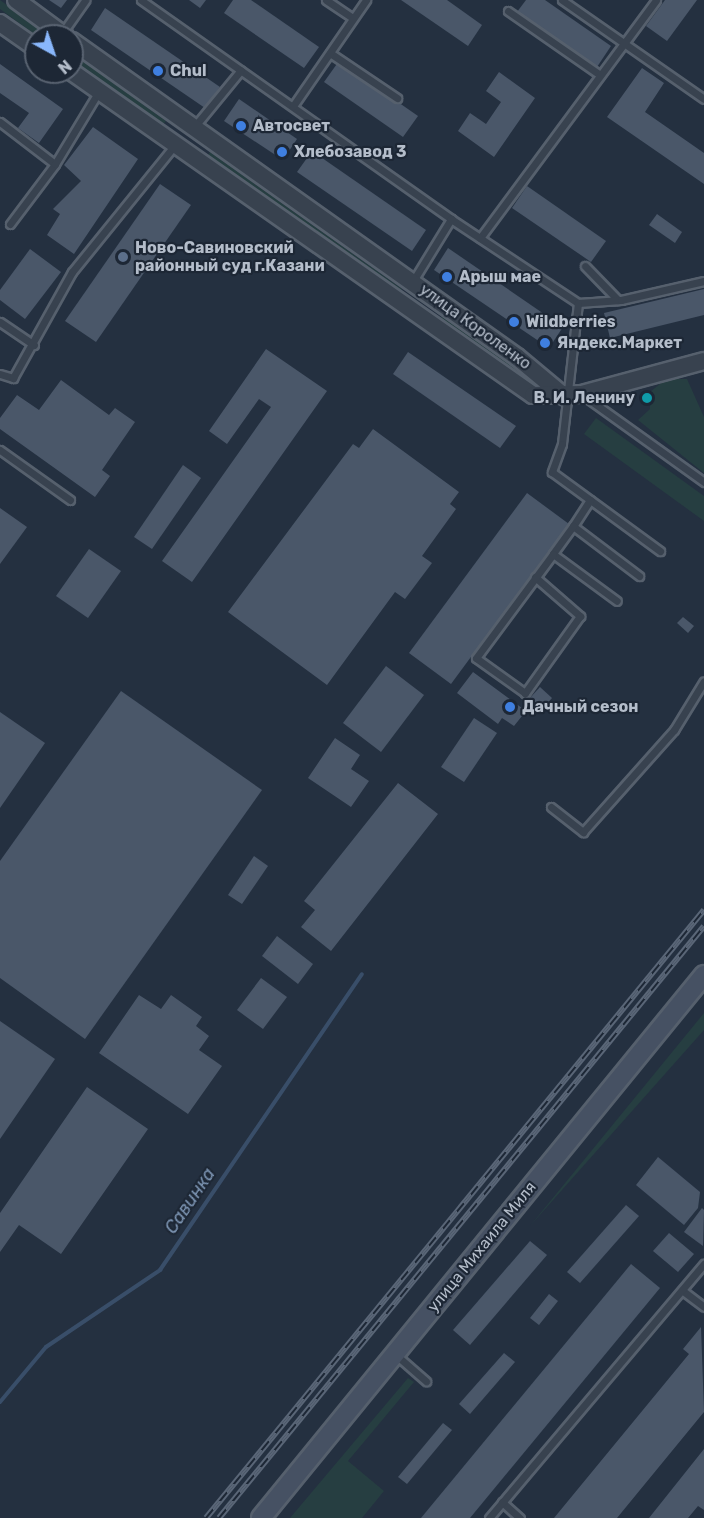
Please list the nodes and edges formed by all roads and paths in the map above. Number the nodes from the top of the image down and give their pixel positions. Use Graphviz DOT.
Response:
graph roads {
  1 [pos="16,0"];
  2 [pos="85,0"];
  3 [pos="141,0"];
  4 [pos="326,0"];
  5 [pos="366,0"];
  6 [pos="562,0"];
  7 [pos="656,0"];
  8 [pos="507,12"];
  9 [pos="353,18"];
  10 [pos="0,23"];
  11 [pos="48,24"];
  12 [pos="73,24"];
  13 [pos="24,40"];
  14 [pos="624,43"];
  15 [pos="84,49"];
  16 [pos="330,53"];
  17 [pos="241,70"];
  18 [pos="600,75"];
  19 [pos="84,80"];
  20 [pos="99,91"];
  21 [pos="397,98"];
  22 [pos="704,99"];
  23 [pos="293,106"];
  24 [pos="0,122"];
  25 [pos="195,126"];
  26 [pos="176,143"];
  27 [pos="55,164"];
  28 [pos="451,219"];
  29 [pos="10,224"];
  30 [pos="480,238"];
  31 [pos="585,266"];
  32 [pos="704,281"];
  33 [pos="418,286"];
  34 [pos="618,300"];
  35 [pos="578,303"];
  36 [pos="410,309"];
  37 [pos="0,322"];
  38 [pos="34,345"];
  39 [pos="704,361"];
  40 [pos="0,374"];
  41 [pos="582,394"];
  42 [pos="565,398"];
  43 [pos="0,450"];
  44 [pos="704,482"];
  45 [pos="70,500"];
  46 [pos="590,500"];
  47 [pos="573,526"];
  48 [pos="660,551"];
  49 [pos="553,554"];
  50 [pos="639,576"];
  51 [pos="535,577"];
  52 [pos="617,601"];
  53 [pos="704,681"];
  54 [pos="551,807"];
  55 [pos="704,975"];
  56 [pos="704,1264"];
  57 [pos="683,1291"];
  58 [pos="704,1307"];
  59 [pos="395,1354"];
  60 [pos="426,1381"];
  61 [pos="502,1502"];
  62 [pos="261,1518"];
  63 [pos="489,1518"];
  64 [pos="520,1518"];
  1 -- 11 [label="street, улица Короленко"];
  2 -- 12 [label="lane"];
  3 -- 17 [label="lane"];
  4 -- 9 [label="lane"];
  5 -- 9 [label="lane"];
  6 -- 14 [label="lane"];
  7 -- 14 [label="lane"];
  8 -- 18 [label="lane"];
  9 -- 16 [label="lane"];
  10 -- 13 [label="street"];
  14 -- 18 [label="lane"];
  14 -- 22 [label="lane"];
  15 -- 25 [label="street, улица Короленко"];
  16 -- 21 [label="lane"];
  16 -- 23 [label="lane"];
  17 -- 23 [label="lane"];
  17 -- 25 [label="lane"];
  18 -- 30 [label="lane"];
  19 -- 20 [label="street, улица Короленко"];
  20 -- 26 [label="street, улица Короленко"];
  20 -- 27 [label="lane"];
  23 -- 28 [label="lane"];
  24 -- 27 [label="lane"];
  25 -- 26 [label="street"];
  25 -- 33 [label="street, улица Короленко"];
  26 -- 36 [label="street, улица Короленко"];
  26 -- 38 [label="lane"];
  27 -- 29 [label="lane"];
  28 -- 30 [label="lane"];
  28 -- 33 [label="lane"];
  30 -- 35 [label="lane"];
  31 -- 34 [label="lane"];
  32 -- 34 [label="lane"];
  33 -- 36 [label="street"];
  33 -- 42 [label="street, улица Короленко"];
  34 -- 35 [label="lane"];
  35 -- 42 [label="lane"];
  36 -- 42 [label="street, улица Короленко"];
  37 -- 38 [label="lane"];
  38 -- 40 [label="lane"];
  39 -- 41 [label="street"];
  41 -- 42 [label="street"];
  41 -- 44 [label="lane"];
  42 -- 46 [label="lane"];
  43 -- 45 [label="lane"];
  46 -- 47 [label="lane"];
  46 -- 48 [label="lane"];
  47 -- 49 [label="lane"];
  47 -- 50 [label="lane"];
  49 -- 51 [label="lane"];
  49 -- 52 [label="lane"];
  51 -- 51 [label="lane"];
  53 -- 54 [label="lane"];
  55 -- 59 [label="main road, улица Михаила Миля"];
  56 -- 57 [label="lane"];
  57 -- 58 [label="lane"];
  57 -- 61 [label="lane"];
  59 -- 60 [label="lane"];
  59 -- 62 [label="main road, улица Михаила Миля"];
  61 -- 63 [label="lane"];
  61 -- 64 [label="lane"];
}
